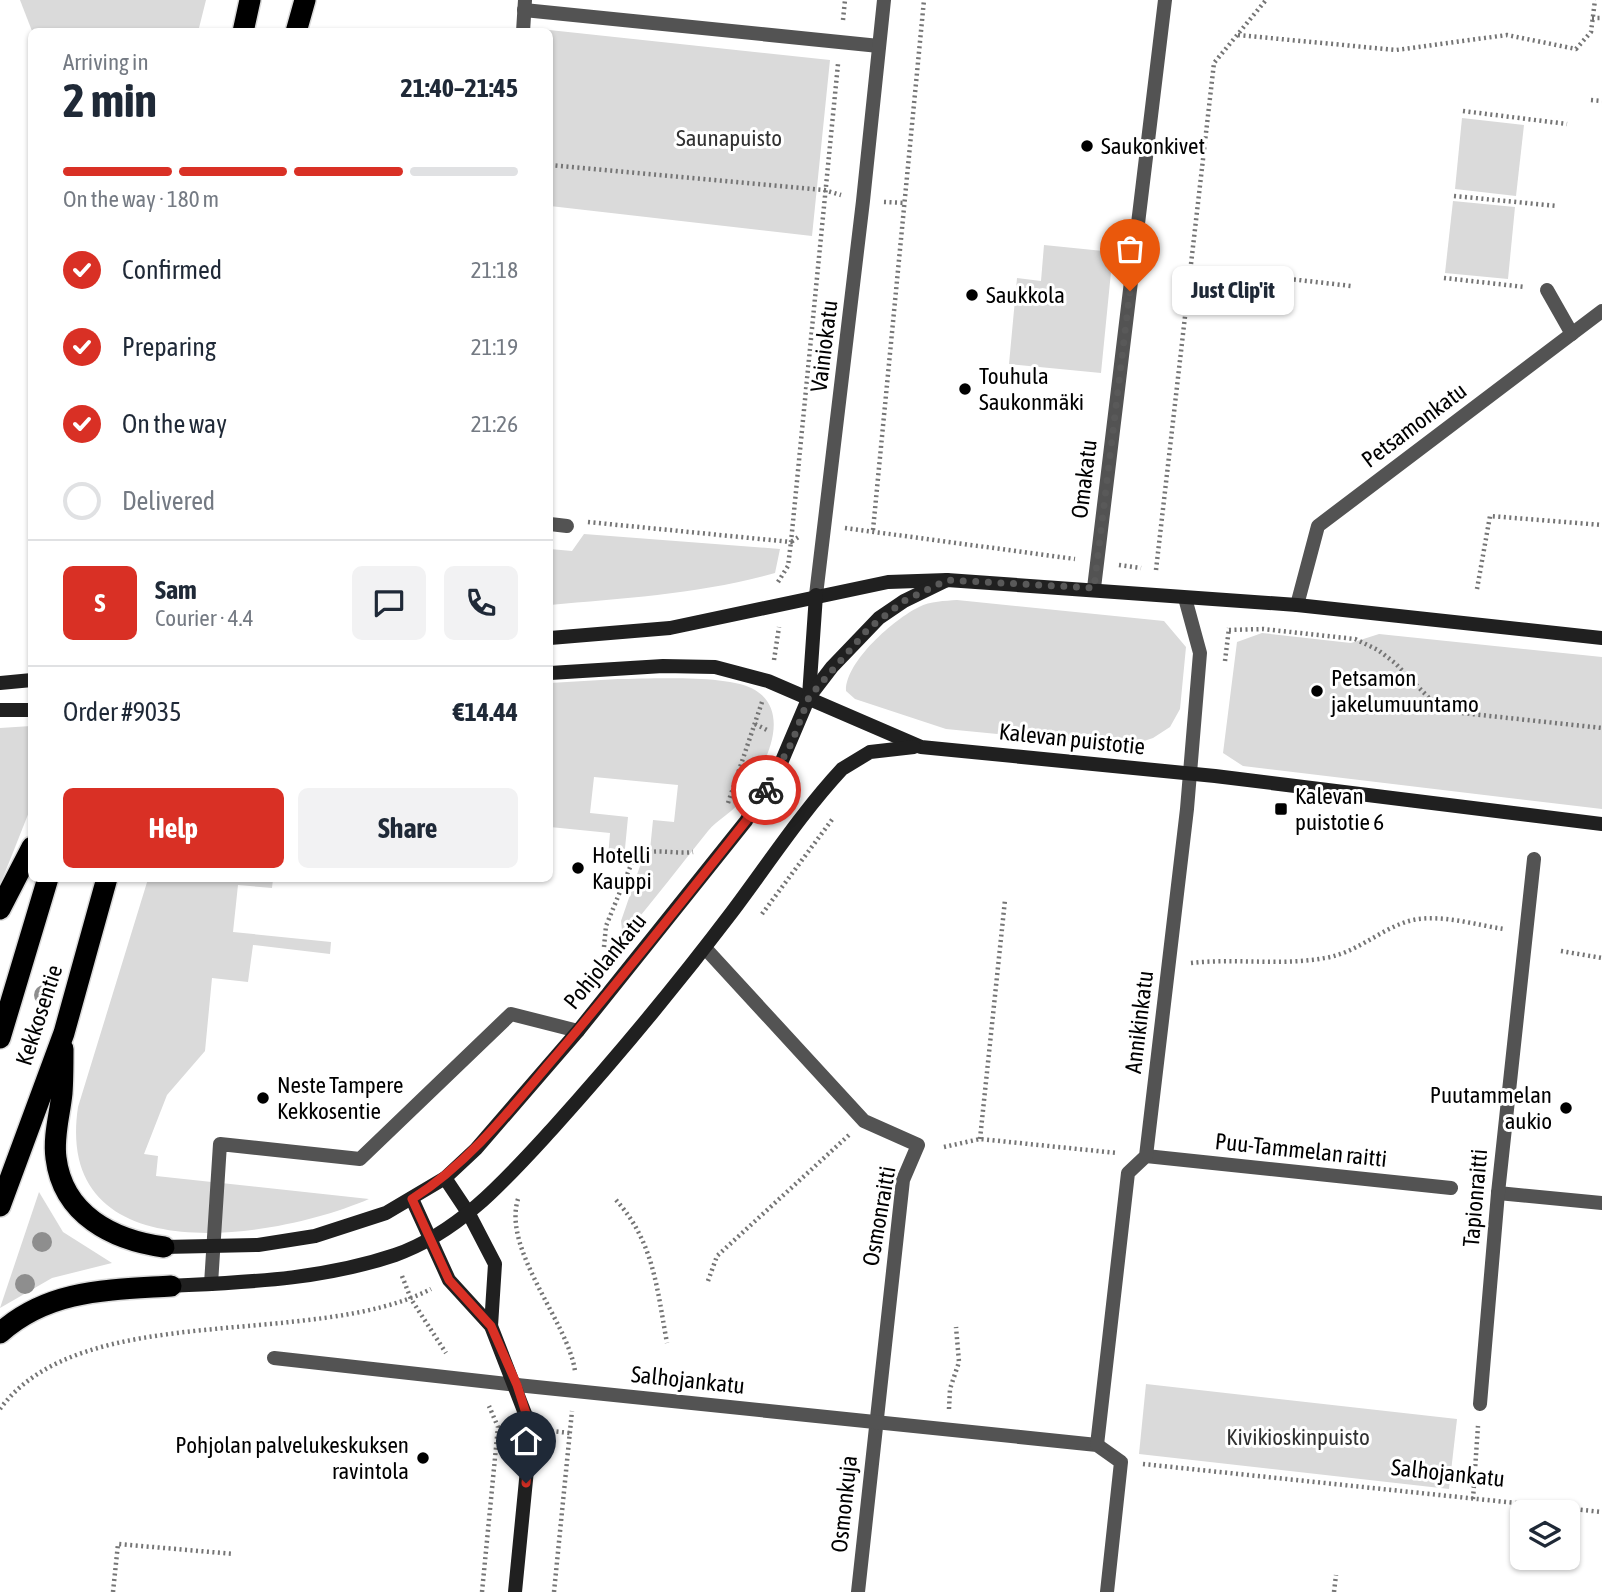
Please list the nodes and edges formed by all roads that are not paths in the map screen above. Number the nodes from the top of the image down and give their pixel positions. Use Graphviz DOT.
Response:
graph roads {
  1 [pos="250,0"];
  2 [pos="304,0"];
  3 [pos="884,0"];
  4 [pos="1165,0"];
  5 [pos="525,5"];
  6 [pos="244,28"];
  7 [pos="297,28"];
  8 [pos="523,28"];
  9 [pos="879,46"];
  10 [pos="1547,290"];
  11 [pos="1602,311"];
  12 [pos="1572,334"];
  13 [pos="553,524"];
  14 [pos="567,526"];
  15 [pos="947,580"];
  16 [pos="1094,588"];
  17 [pos="816,595"];
  18 [pos="1185,598"];
  19 [pos="1297,605"];
  20 [pos="553,638"];
  21 [pos="1602,638"];
  22 [pos="553,673"];
  23 [pos="28,680"];
  24 [pos="5,682"];
  25 [pos="809,697"];
  26 [pos="5,710"];
  27 [pos="28,710"];
  28 [pos="921,747"];
  29 [pos="1189,774"];
  30 [pos="1602,824"];
  31 [pos="28,855"];
  32 [pos="1534,859"];
  33 [pos="47,882"];
  34 [pos="106,882"];
  35 [pos="0,909"];
  36 [pos="705,948"];
  37 [pos="578,1031"];
  38 [pos="64,1033"];
  39 [pos="0,1038"];
  40 [pos="1146,1156"];
  41 [pos="445,1178"];
  42 [pos="1451,1188"];
  43 [pos="1498,1194"];
  44 [pos="412,1199"];
  45 [pos="1602,1203"];
  46 [pos="0,1206"];
  47 [pos="469,1214"];
  48 [pos="428,1238"];
  49 [pos="164,1247"];
  50 [pos="212,1248"];
  51 [pos="211,1284"];
  52 [pos="171,1286"];
  53 [pos="491,1326"];
  54 [pos="0,1333"];
  55 [pos="274,1358"];
  56 [pos="517,1385"];
  57 [pos="1480,1404"];
  58 [pos="876,1422"];
  59 [pos="1097,1445"];
  60 [pos="515,1592"];
  61 [pos="858,1592"];
  62 [pos="1107,1592"];
  1 -- 6 [label="highway"];
  2 -- 7 [label="highway"];
  3 -- 9 [label="street, Vainiokatu"];
  4 -- 16 [label="street, Omakatu"];
  5 -- 8 [label="street"];
  5 -- 9 [label="street"];
  9 -- 17 [label="street, Vainiokatu"];
  10 -- 12 [label="street"];
  11 -- 12 [label="street, Petsamonkatu"];
  12 -- 19 [label="street, Petsamonkatu"];
  13 -- 14 [label="street"];
  15 -- 16 [label="main road"];
  15 -- 17 [label="main road"];
  15 -- 25 [label="main road, Pohjolankatu"];
  16 -- 18 [label="main road"];
  17 -- 20 [label="main road"];
  17 -- 25 [label="main road, Vainiokatu"];
  18 -- 19 [label="main road"];
  18 -- 29 [label="street, Annikinkatu"];
  19 -- 21 [label="main road"];
  22 -- 25 [label="main road, Kalevan puistotie"];
  23 -- 24 [label="main road"];
  25 -- 28 [label="main road, Kalevan puistotie"];
  25 -- 37 [label="main road, Pohjolankatu"];
  26 -- 27 [label="main road"];
  28 -- 29 [label="main road, Kalevan puistotie"];
  28 -- 36 [label="main road"];
  29 -- 30 [label="main road, Kalevan puistotie"];
  29 -- 40 [label="street, Annikinkatu"];
  31 -- 35 [label="highway"];
  32 -- 43 [label="street, Tapionraitti"];
  33 -- 39 [label="highway, Kekkosentie"];
  34 -- 38 [label="highway, Kekkosentie"];
  36 -- 47 [label="main road"];
  36 -- 58 [label="street, Osmonraitti"];
  37 -- 41 [label="main road, Pohjolankatu"];
  37 -- 50 [label="street"];
  38 -- 46 [label="highway, Kekkosentie"];
  38 -- 49 [label="highway"];
  40 -- 42 [label="street, Puu-Tammelan raitti"];
  40 -- 59 [label="street, Annikinkatu"];
  41 -- 44 [label="main road, Pohjolankatu"];
  41 -- 47 [label="main road"];
  43 -- 45 [label="street"];
  43 -- 57 [label="street, Tapionraitti"];
  44 -- 48 [label="main road"];
  44 -- 50 [label="main road, Pohjolankatu"];
  47 -- 48 [label="main road"];
  47 -- 53 [label="main road"];
  48 -- 51 [label="main road"];
  48 -- 53 [label="main road"];
  49 -- 50 [label="main road, Pohjolankatu"];
  50 -- 51 [label="street"];
  51 -- 52 [label="main road"];
  52 -- 54 [label="highway"];
  53 -- 56 [label="main road"];
  55 -- 56 [label="street, Salhojankatu"];
  56 -- 58 [label="street, Salhojankatu"];
  56 -- 60 [label="main road"];
  58 -- 59 [label="street, Salhojankatu"];
  58 -- 61 [label="street, Osmonkuja"];
  59 -- 62 [label="street"];
}
